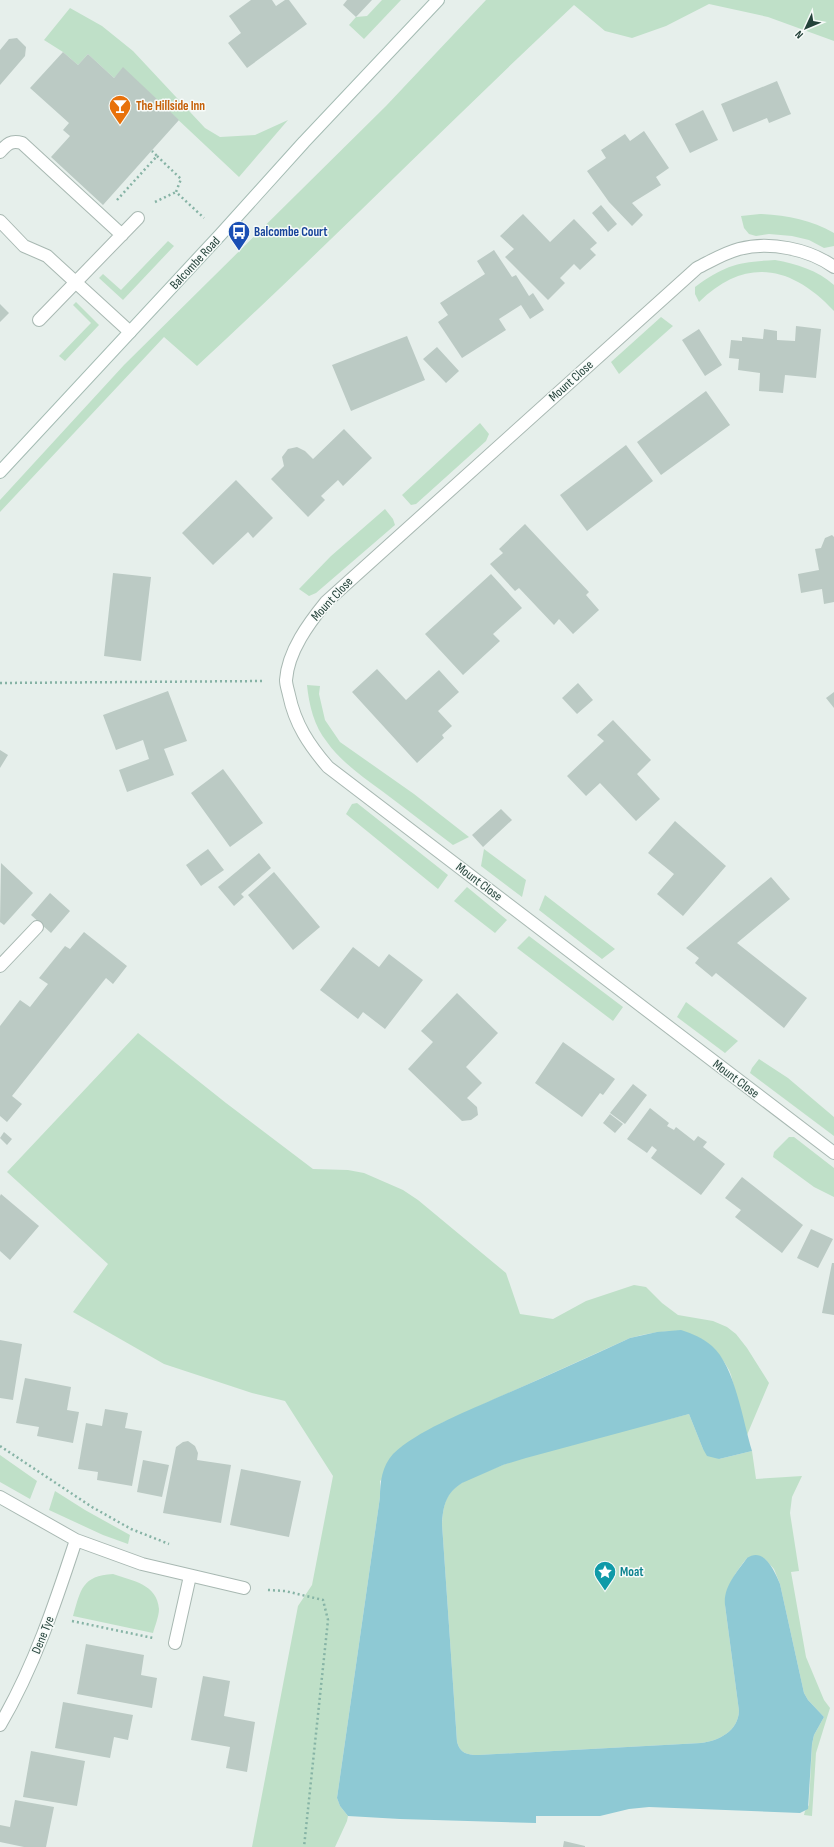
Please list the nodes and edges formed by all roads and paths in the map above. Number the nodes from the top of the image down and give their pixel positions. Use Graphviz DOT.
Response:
graph roads {
  1 [pos="438,0"];
  2 [pos="152,151"];
  3 [pos="0,152"];
  4 [pos="157,156"];
  5 [pos="102,217"];
  6 [pos="138,218"];
  7 [pos="0,221"];
  8 [pos="222,234"];
  9 [pos="122,235"];
  10 [pos="834,267"];
  11 [pos="76,282"];
  12 [pos="39,320"];
  13 [pos="130,332"];
  14 [pos="0,472"];
  15 [pos="286,680"];
  16 [pos="0,683"];
  17 [pos="37,927"];
  18 [pos="1,963"];
  19 [pos="834,1153"];
  20 [pos="0,1446"];
  21 [pos="0,1497"];
  22 [pos="76,1540"];
  23 [pos="175,1547"];
  24 [pos="190,1576"];
  25 [pos="244,1588"];
  26 [pos="51,1617"];
  27 [pos="175,1643"];
  28 [pos="0,1725"];
  29 [pos="304,1847"];
  1 -- 8 [label="street, Balcombe Road"];
  2 -- 4 [label="path"];
  3 -- 5 [label="street"];
  4 -- 5 [label="path"];
  4 -- 8 [label="path"];
  5 -- 9 [label="street"];
  6 -- 9 [label="street"];
  7 -- 11 [label="street"];
  8 -- 13 [label="street, Balcombe Road"];
  9 -- 11 [label="street"];
  10 -- 15 [label="street, Mount Close"];
  11 -- 12 [label="street"];
  11 -- 13 [label="street"];
  13 -- 14 [label="street, Balcombe Road"];
  15 -- 16 [label="path"];
  15 -- 19 [label="street, Mount Close"];
  17 -- 18 [label="street"];
  20 -- 23 [label="path"];
  21 -- 22 [label="street"];
  22 -- 24 [label="street"];
  22 -- 26 [label="street, Dene Tye"];
  24 -- 25 [label="street"];
  24 -- 27 [label="street"];
  25 -- 29 [label="path"];
  26 -- 27 [label="path"];
  26 -- 28 [label="street, Dene Tye"];
}
